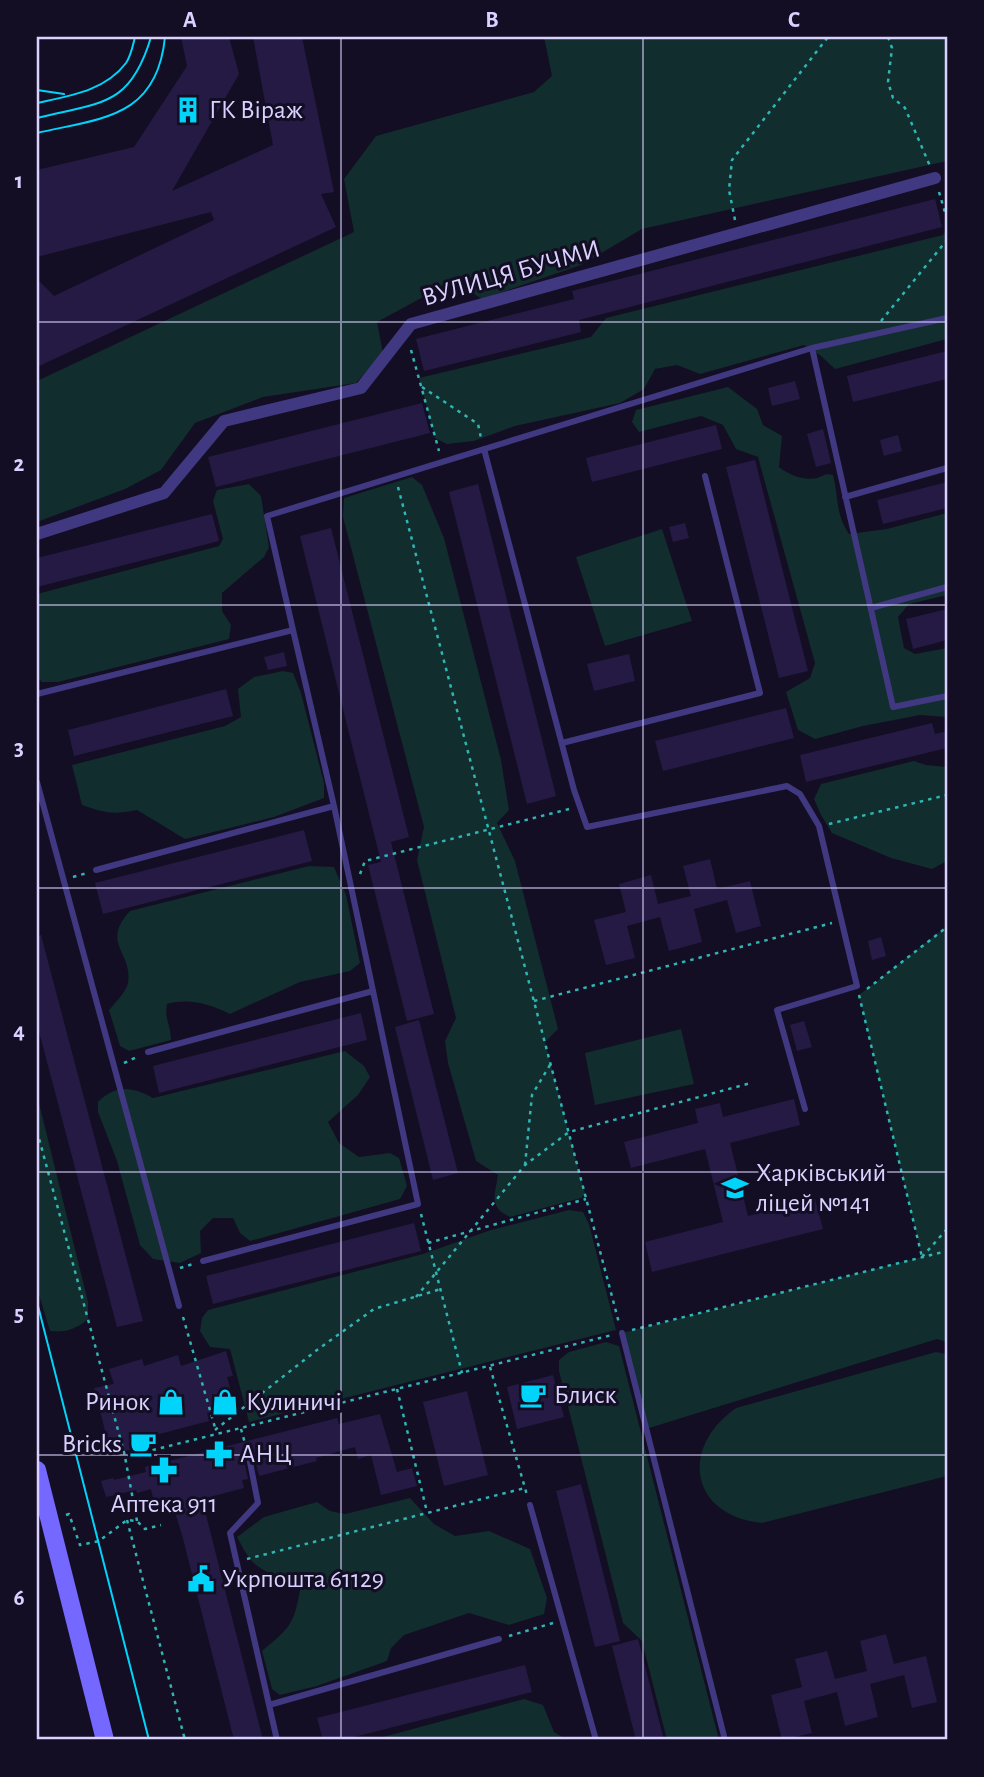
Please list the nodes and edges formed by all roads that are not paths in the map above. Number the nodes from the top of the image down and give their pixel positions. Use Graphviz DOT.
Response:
graph roads {
  1 [pos="935,178"];
  2 [pos="947,317"];
  3 [pos="811,348"];
  4 [pos="484,450"];
  5 [pos="947,468"];
  6 [pos="705,476"];
  7 [pos="845,496"];
  8 [pos="37,534"];
  9 [pos="947,587"];
  10 [pos="871,608"];
  11 [pos="293,630"];
  12 [pos="37,694"];
  13 [pos="947,696"];
  14 [pos="562,743"];
  15 [pos="37,782"];
  16 [pos="334,806"];
  17 [pos="96,870"];
  18 [pos="373,991"];
  19 [pos="148,1052"];
  20 [pos="805,1110"];
  21 [pos="203,1261"];
  22 [pos="179,1306"];
  23 [pos="622,1333"];
  24 [pos="248,1457"];
  25 [pos="37,1470"];
  26 [pos="530,1505"];
  27 [pos="499,1639"];
  28 [pos="269,1705"];
  29 [pos="105,1740"];
  30 [pos="278,1740"];
  31 [pos="596,1740"];
  32 [pos="725,1740"];
  1 -- 8 [label="street, ВУЛИЦЯ БУЧМИ"];
  2 -- 3 [label="lane"];
  3 -- 4 [label="lane"];
  3 -- 7 [label="lane"];
  4 -- 11 [label="lane"];
  4 -- 14 [label="lane"];
  5 -- 7 [label="lane"];
  6 -- 14 [label="lane"];
  7 -- 10 [label="lane"];
  9 -- 10 [label="lane"];
  10 -- 13 [label="lane"];
  11 -- 12 [label="lane"];
  11 -- 16 [label="lane"];
  14 -- 20 [label="lane"];
  15 -- 22 [label="lane"];
  16 -- 17 [label="lane"];
  16 -- 18 [label="lane"];
  18 -- 19 [label="lane"];
  18 -- 21 [label="lane"];
  23 -- 32 [label="lane"];
  24 -- 28 [label="lane"];
  25 -- 29 [label="street"];
  26 -- 31 [label="lane"];
  27 -- 28 [label="lane"];
  28 -- 30 [label="lane"];
}
